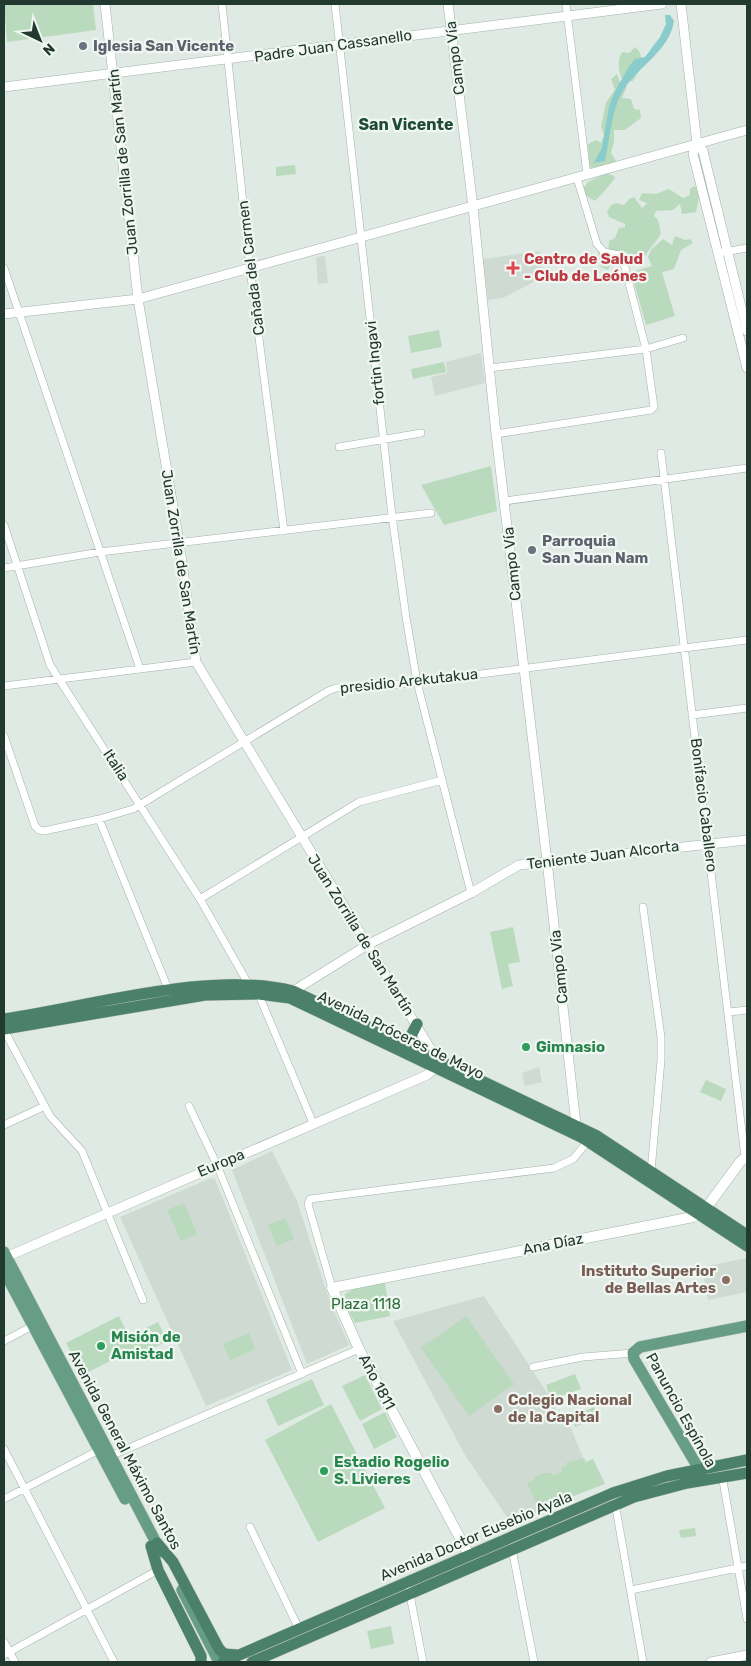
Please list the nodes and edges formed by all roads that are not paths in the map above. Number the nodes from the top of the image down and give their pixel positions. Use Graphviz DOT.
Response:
graph roads {
  1 [pos="105,4"];
  2 [pos="222,4"];
  3 [pos="335,4"];
  4 [pos="448,4"];
  5 [pos="566,4"];
  6 [pos="662,4"];
  7 [pos="681,4"];
  8 [pos="568,15"];
  9 [pos="452,30"];
  10 [pos="339,44"];
  11 [pos="229,60"];
  12 [pos="112,75"];
  13 [pos="4,87"];
  14 [pos="747,130"];
  15 [pos="697,144"];
  16 [pos="587,175"];
  17 [pos="577,178"];
  18 [pos="473,207"];
  19 [pos="362,238"];
  20 [pos="747,248"];
  21 [pos="722,252"];
  22 [pos="4,268"];
  23 [pos="250,269"];
  24 [pos="138,299"];
  25 [pos="20,312"];
  26 [pos="4,314"];
  27 [pos="747,331"];
  28 [pos="683,338"];
  29 [pos="646,349"];
  30 [pos="746,363"];
  31 [pos="489,368"];
  32 [pos="421,434"];
  33 [pos="496,434"];
  34 [pos="384,440"];
  35 [pos="339,447"];
  36 [pos="661,453"];
  37 [pos="747,468"];
  38 [pos="664,480"];
  39 [pos="505,501"];
  40 [pos="431,513"];
  41 [pos="392,516"];
  42 [pos="4,525"];
  43 [pos="284,531"];
  44 [pos="179,542"];
  45 [pos="100,552"];
  46 [pos="18,565"];
  47 [pos="4,568"];
  48 [pos="747,640"];
  49 [pos="684,648"];
  50 [pos="196,662"];
  51 [pos="140,668"];
  52 [pos="523,669"];
  53 [pos="60,679"];
  54 [pos="417,682"];
  55 [pos="4,686"];
  56 [pos="747,708"];
  57 [pos="692,715"];
  58 [pos="4,736"];
  59 [pos="244,741"];
  60 [pos="442,780"];
  61 [pos="141,804"];
  62 [pos="99,819"];
  63 [pos="301,837"];
  64 [pos="747,840"];
  65 [pos="709,843"];
  66 [pos="547,861"];
  67 [pos="471,893"];
  68 [pos="200,899"];
  69 [pos="643,907"];
  70 [pos="369,944"];
  71 [pos="254,990"];
  72 [pos="169,991"];
  73 [pos="288,994"];
  74 [pos="747,1010"];
  75 [pos="729,1012"];
  76 [pos="4,1019"];
  77 [pos="417,1024"];
  78 [pos="4,1029"];
  79 [pos="407,1044"];
  80 [pos="435,1063"];
  81 [pos="45,1106"];
  82 [pos="189,1106"];
  83 [pos="313,1123"];
  84 [pos="4,1125"];
  85 [pos="576,1125"];
  86 [pos="590,1137"];
  87 [pos="746,1156"];
  88 [pos="217,1165"];
  89 [pos="651,1171"];
  90 [pos="704,1211"];
  91 [pos="106,1213"];
  92 [pos="743,1232"];
  93 [pos="747,1246"];
  94 [pos="5,1255"];
  95 [pos="4,1271"];
  96 [pos="332,1288"];
  97 [pos="143,1300"];
  98 [pos="37,1324"];
  99 [pos="747,1326"];
  100 [pos="4,1342"];
  101 [pos="359,1349"];
  102 [pos="633,1353"];
  103 [pos="533,1367"];
  104 [pos="302,1374"];
  105 [pos="4,1449"];
  106 [pos="105,1453"];
  107 [pos="747,1460"];
  108 [pos="720,1464"];
  109 [pos="747,1473"];
  110 [pos="701,1475"];
  111 [pos="722,1477"];
  112 [pos="24,1489"];
  113 [pos="4,1499"];
  114 [pos="614,1499"];
  115 [pos="250,1527"];
  116 [pos="154,1544"];
  117 [pos="512,1549"];
  118 [pos="469,1555"];
  119 [pos="747,1566"];
  120 [pos="738,1568"];
  121 [pos="160,1569"];
  122 [pos="175,1584"];
  123 [pos="409,1588"];
  124 [pos="631,1590"];
  125 [pos="87,1608"];
  126 [pos="747,1619"];
  127 [pos="299,1629"];
  128 [pos="4,1642"];
  129 [pos="6,1654"];
  130 [pos="241,1654"];
  131 [pos="747,1655"];
  132 [pos="15,1662"];
  133 [pos="114,1662"];
  134 [pos="201,1662"];
  135 [pos="212,1662"];
  136 [pos="219,1662"];
  137 [pos="223,1662"];
  138 [pos="252,1662"];
  139 [pos="423,1662"];
  140 [pos="534,1662"];
  141 [pos="643,1662"];
  142 [pos="711,1662"];
  1 -- 12 [label="street, Juan Zorrilla de San Martín"];
  2 -- 11 [label="street, Cañada del Carmen"];
  3 -- 10 [label="street, fortin Ingavi"];
  4 -- 9 [label="street, Campo Vía"];
  5 -- 8 [label="street"];
  6 -- 8 [label="street, Padre Juan Cassanello"];
  7 -- 15 [label="street"];
  8 -- 9 [label="street, Padre Juan Cassanello"];
  8 -- 16 [label="street"];
  9 -- 10 [label="street, Padre Juan Cassanello"];
  9 -- 18 [label="street, Campo Vía"];
  10 -- 11 [label="street, Padre Juan Cassanello"];
  10 -- 19 [label="street, fortin Ingavi"];
  11 -- 12 [label="street, Padre Juan Cassanello"];
  11 -- 23 [label="street, Cañada del Carmen"];
  12 -- 13 [label="street, Padre Juan Cassanello"];
  12 -- 24 [label="street, Juan Zorrilla de San Martín"];
  14 -- 15 [label="street"];
  15 -- 16 [label="street"];
  15 -- 21 [label="street"];
  16 -- 17 [label="street"];
  17 -- 18 [label="street"];
  17 -- 29 [label="street"];
  18 -- 19 [label="street"];
  18 -- 31 [label="street, Campo Vía"];
  19 -- 23 [label="street"];
  19 -- 34 [label="street, fortin Ingavi"];
  20 -- 21 [label="street"];
  21 -- 27 [label="street"];
  21 -- 30 [label="street"];
  22 -- 25 [label="street"];
  23 -- 24 [label="street"];
  23 -- 43 [label="street, Cañada del Carmen"];
  24 -- 25 [label="street"];
  24 -- 44 [label="street, Juan Zorrilla de San Martín"];
  25 -- 26 [label="street"];
  25 -- 45 [label="street"];
  28 -- 29 [label="street"];
  29 -- 31 [label="street"];
  29 -- 33 [label="street"];
  31 -- 33 [label="street, Campo Vía"];
  32 -- 34 [label="street"];
  33 -- 39 [label="street, Campo Vía"];
  34 -- 35 [label="street"];
  34 -- 41 [label="street, fortin Ingavi"];
  36 -- 38 [label="street, Bonifacio Caballero"];
  37 -- 38 [label="street"];
  38 -- 39 [label="street"];
  38 -- 49 [label="street, Bonifacio Caballero"];
  39 -- 52 [label="street, Campo Vía"];
  40 -- 41 [label="street"];
  41 -- 43 [label="street"];
  41 -- 54 [label="street, fortin Ingavi"];
  42 -- 46 [label="street, Italia"];
  43 -- 44 [label="street"];
  44 -- 45 [label="street"];
  44 -- 50 [label="street, Juan Zorrilla de San Martín"];
  45 -- 46 [label="street"];
  45 -- 51 [label="street"];
  46 -- 47 [label="street"];
  46 -- 53 [label="street, Italia"];
  48 -- 49 [label="street, presidio Arekutakua"];
  49 -- 52 [label="street, presidio Arekutakua"];
  49 -- 57 [label="street, Bonifacio Caballero"];
  50 -- 51 [label="street"];
  50 -- 59 [label="street, Juan Zorrilla de San Martín"];
  51 -- 53 [label="street"];
  52 -- 54 [label="street, presidio Arekutakua"];
  52 -- 66 [label="street, Campo Vía"];
  53 -- 55 [label="street"];
  53 -- 61 [label="street, Italia"];
  54 -- 59 [label="street, presidio Arekutakua"];
  54 -- 60 [label="street, fortin Ingavi"];
  56 -- 57 [label="street"];
  57 -- 65 [label="street, Bonifacio Caballero"];
  58 -- 62 [label="street, presidio Arekutakua"];
  59 -- 61 [label="street, presidio Arekutakua"];
  59 -- 63 [label="street, Juan Zorrilla de San Martín"];
  60 -- 63 [label="street"];
  60 -- 67 [label="street, fortin Ingavi"];
  61 -- 62 [label="street, presidio Arekutakua"];
  61 -- 68 [label="street, Italia"];
  62 -- 72 [label="street"];
  63 -- 68 [label="street"];
  63 -- 70 [label="street, Juan Zorrilla de San Martín"];
  64 -- 65 [label="street, Teniente Juan Alcorta"];
  65 -- 66 [label="street, Teniente Juan Alcorta"];
  65 -- 75 [label="street, Bonifacio Caballero"];
  66 -- 67 [label="street, Teniente Juan Alcorta"];
  66 -- 85 [label="street, Campo Vía"];
  67 -- 70 [label="street, Teniente Juan Alcorta"];
  68 -- 71 [label="street, Italia"];
  69 -- 89 [label="street"];
  70 -- 73 [label="street, Teniente Juan Alcorta"];
  70 -- 77 [label="street, Juan Zorrilla de San Martín"];
  71 -- 72 [label="highway, Avenida Próceres de Mayo"];
  71 -- 73 [label="highway, Avenida Próceres de Mayo"];
  71 -- 78 [label="highway, Avenida Próceres de Mayo"];
  71 -- 83 [label="street, Italia"];
  72 -- 76 [label="highway, Avenida Próceres de Mayo"];
  73 -- 79 [label="highway, Avenida Próceres de Mayo"];
  73 -- 80 [label="highway, Avenida Próceres de Mayo"];
  74 -- 75 [label="street"];
  75 -- 87 [label="street, Bonifacio Caballero"];
  77 -- 79 [label="highway"];
  77 -- 80 [label="street, Juan Zorrilla de San Martín"];
  78 -- 81 [label="street"];
  79 -- 80 [label="highway, Avenida Próceres de Mayo"];
  80 -- 83 [label="street, Europa"];
  80 -- 85 [label="highway, Avenida Próceres de Mayo"];
  80 -- 86 [label="highway, Avenida Próceres de Mayo"];
  81 -- 84 [label="street"];
  81 -- 91 [label="street"];
  82 -- 88 [label="street"];
  83 -- 88 [label="street, Europa"];
  85 -- 86 [label="highway, Avenida Próceres de Mayo"];
  86 -- 89 [label="highway, Avenida Próceres de Mayo"];
  86 -- 90 [label="highway, Avenida Próceres de Mayo"];
  86 -- 96 [label="street, Año 1811"];
  87 -- 90 [label="main road"];
  88 -- 91 [label="street, Europa"];
  88 -- 104 [label="street"];
  89 -- 90 [label="highway, Avenida Próceres de Mayo"];
  90 -- 92 [label="highway, Avenida Próceres de Mayo"];
  90 -- 93 [label="highway, Avenida Próceres de Mayo"];
  90 -- 96 [label="main road, Ana Díaz"];
  91 -- 94 [label="street, Europa"];
  91 -- 97 [label="street"];
  94 -- 98 [label="main road, Avenida General Máximo Santos"];
  95 -- 98 [label="main road, Avenida General Máximo Santos"];
  96 -- 101 [label="main road, Año 1811"];
  98 -- 100 [label="street"];
  98 -- 106 [label="main road, Avenida General Máximo Santos"];
  99 -- 102 [label="main road"];
  101 -- 104 [label="street"];
  101 -- 118 [label="main road, Año 1811"];
  102 -- 103 [label="street"];
  102 -- 110 [label="main road, Panuncio Espínola"];
  104 -- 106 [label="street"];
  105 -- 112 [label="street"];
  106 -- 112 [label="street"];
  106 -- 116 [label="main road, Avenida General Máximo Santos"];
  107 -- 108 [label="highway, Avenida Doctor Eusebio Ayala"];
  108 -- 110 [label="highway, Avenida Doctor Eusebio Ayala"];
  108 -- 111 [label="street"];
  109 -- 111 [label="highway, Avenida Doctor Eusebio Ayala"];
  110 -- 111 [label="highway, Avenida Doctor Eusebio Ayala"];
  110 -- 114 [label="highway, Avenida Doctor Eusebio Ayala"];
  111 -- 120 [label="street"];
  112 -- 113 [label="street"];
  112 -- 125 [label="street"];
  114 -- 117 [label="highway, Avenida Doctor Eusebio Ayala"];
  114 -- 118 [label="highway, Avenida Doctor Eusebio Ayala"];
  114 -- 124 [label="street"];
  115 -- 127 [label="street"];
  116 -- 121 [label="highway"];
  116 -- 122 [label="main road, Avenida General Máximo Santos"];
  116 -- 130 [label="highway"];
  117 -- 123 [label="highway, Avenida Doctor Eusebio Ayala"];
  117 -- 140 [label="street"];
  118 -- 123 [label="highway, Avenida Doctor Eusebio Ayala"];
  119 -- 120 [label="street"];
  120 -- 124 [label="street"];
  120 -- 126 [label="street"];
  121 -- 122 [label="main road, Avenida General Máximo Santos"];
  121 -- 125 [label="street"];
  121 -- 134 [label="highway"];
  122 -- 135 [label="main road, Avenida General Máximo Santos"];
  122 -- 136 [label="main road, Avenida General Máximo Santos"];
  123 -- 127 [label="highway, Avenida Doctor Eusebio Ayala"];
  123 -- 138 [label="highway, Avenida Doctor Eusebio Ayala"];
  123 -- 139 [label="street"];
  124 -- 141 [label="street"];
  125 -- 129 [label="street"];
  125 -- 133 [label="street"];
  127 -- 130 [label="highway, Avenida Doctor Eusebio Ayala"];
  128 -- 129 [label="street"];
  129 -- 132 [label="street"];
  130 -- 137 [label="highway, Avenida Doctor Eusebio Ayala"];
  131 -- 142 [label="street"];
}
